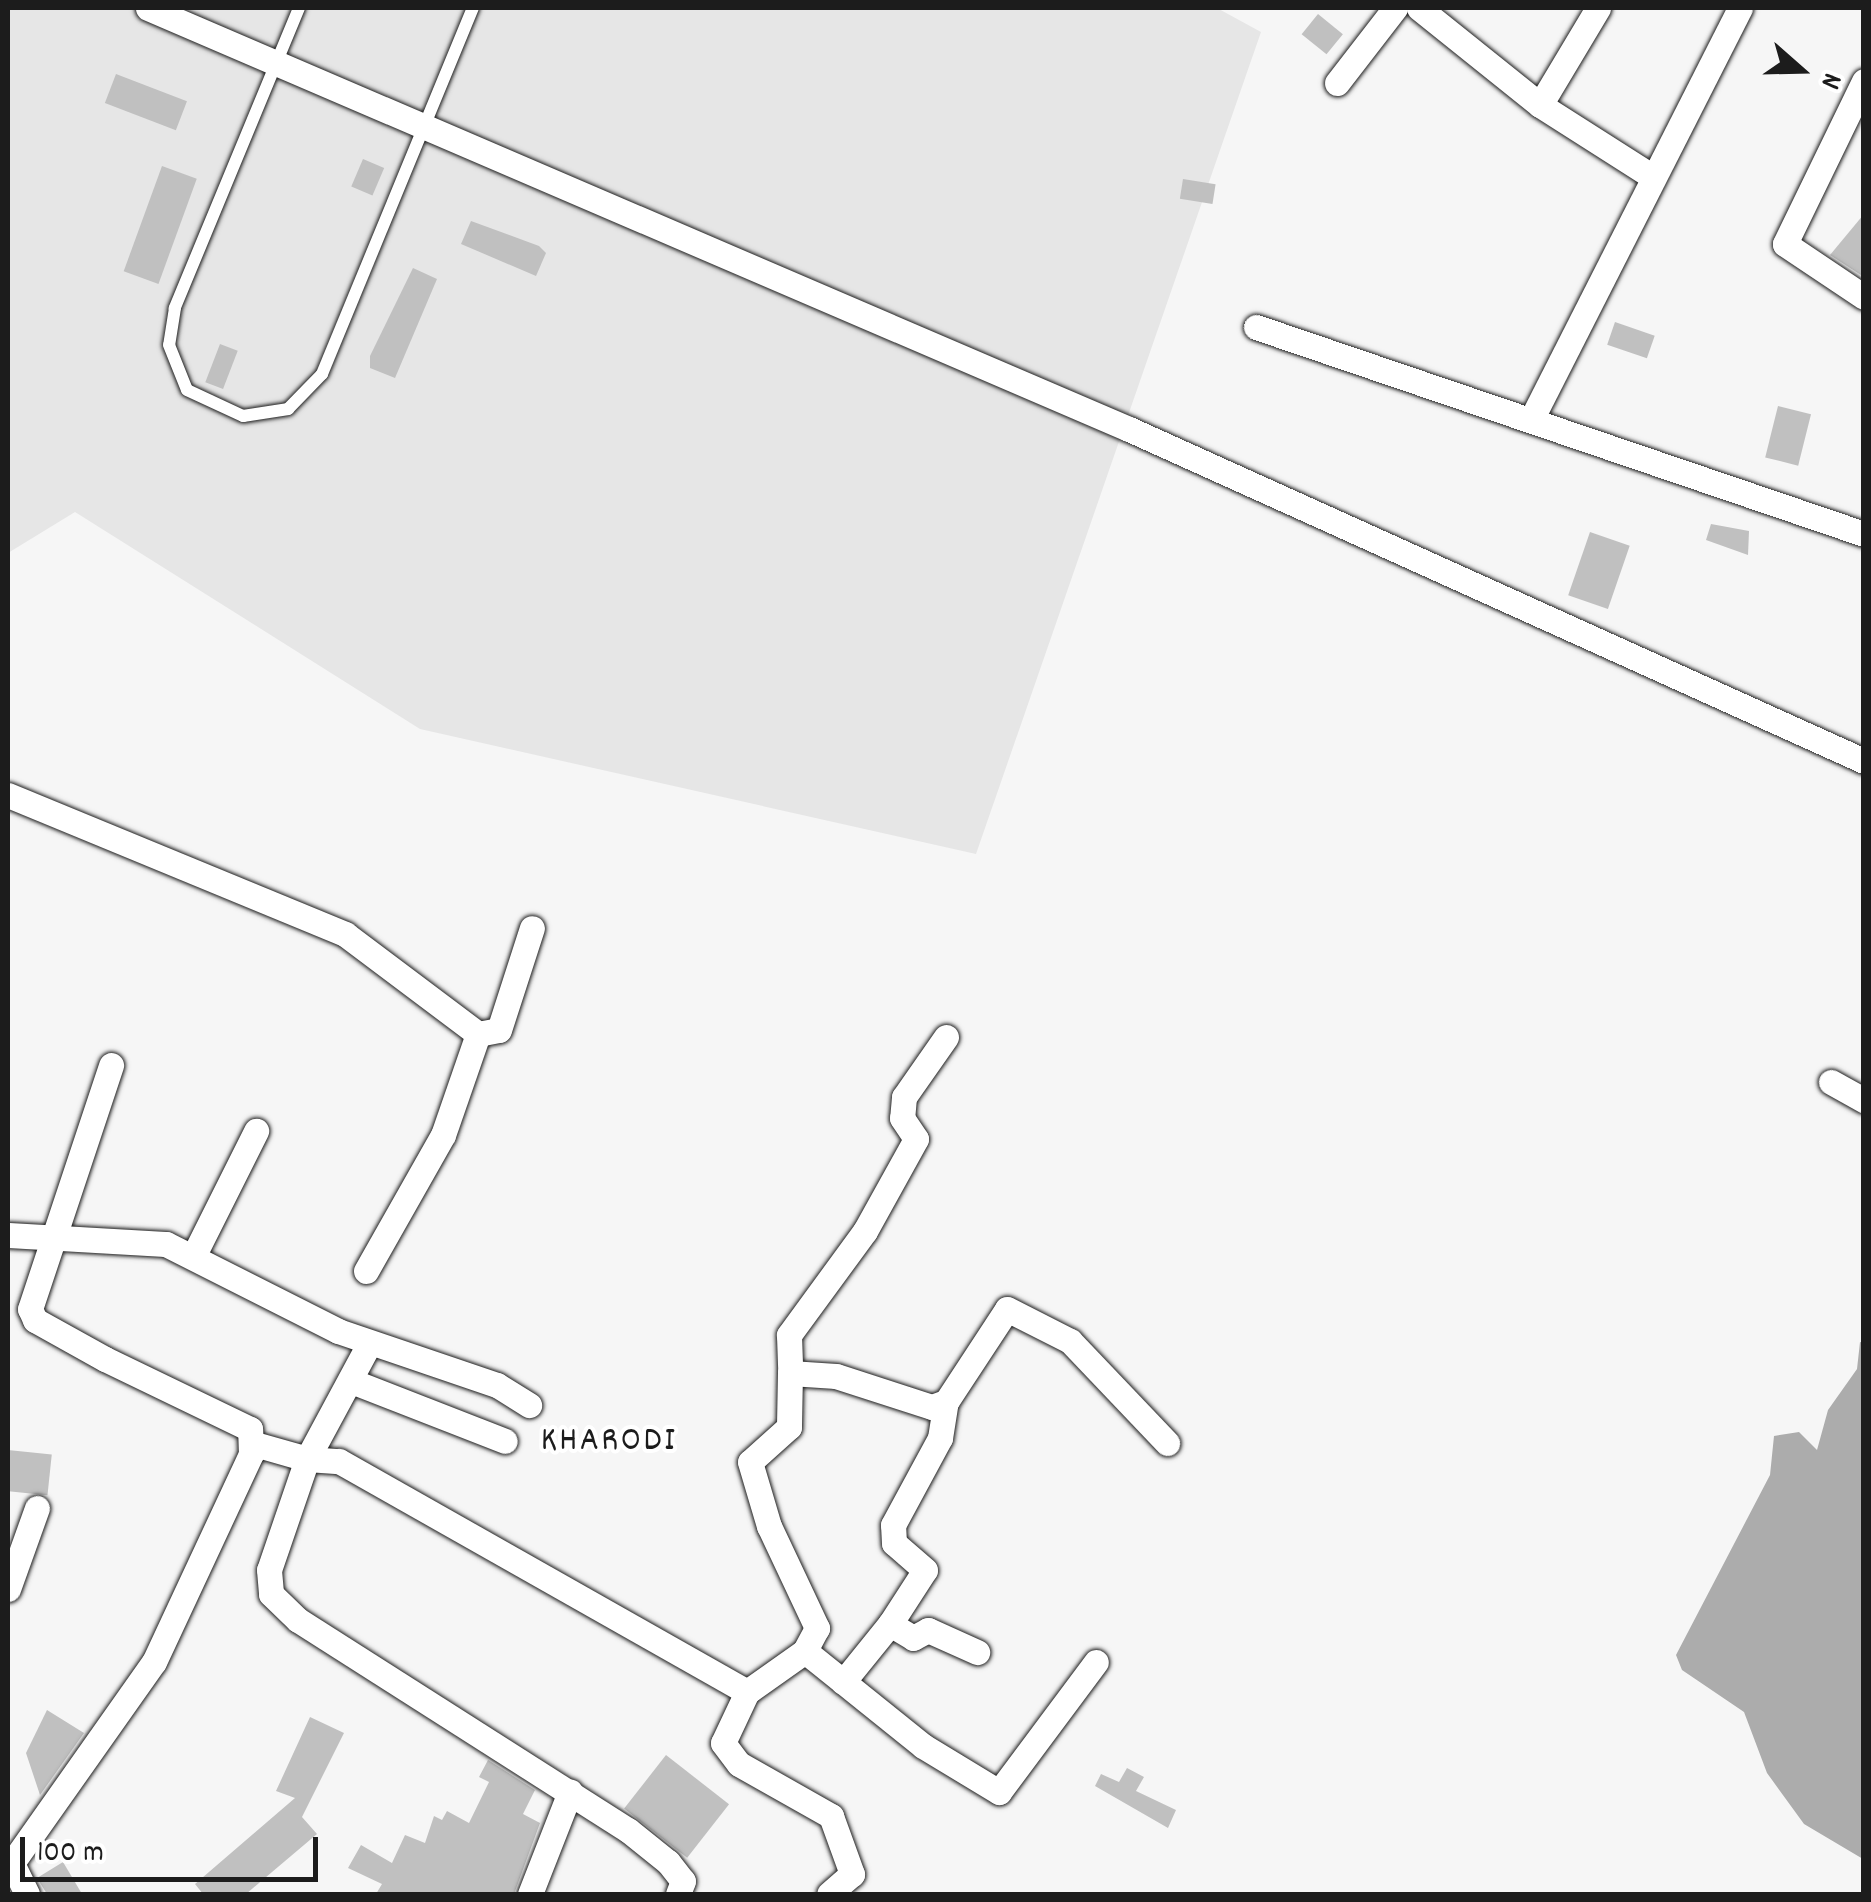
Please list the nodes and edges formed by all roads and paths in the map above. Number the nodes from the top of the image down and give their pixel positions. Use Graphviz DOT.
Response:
graph roads {
  1 [pos="148,8"];
  2 [pos="298,8"];
  3 [pos="474,8"];
  4 [pos="1395,8"];
  5 [pos="1420,8"];
  6 [pos="1598,8"];
  7 [pos="1740,8"];
  8 [pos="273,62"];
  9 [pos="1864,81"];
  10 [pos="1337,83"];
  11 [pos="1540,105"];
  12 [pos="426,127"];
  13 [pos="1653,177"];
  14 [pos="1864,296"];
  15 [pos="1256,327"];
  16 [pos="1531,420"];
  17 [pos="1864,534"];
  18 [pos="1864,761"];
  19 [pos="8,795"];
  20 [pos="532,928"];
  21 [pos="478,1034"];
  22 [pos="946,1037"];
  23 [pos="111,1064"];
  24 [pos="1831,1082"];
  25 [pos="1864,1100"];
  26 [pos="256,1132"];
  27 [pos="8,1235"];
  28 [pos="48,1237"];
  29 [pos="194,1255"];
  30 [pos="366,1271"];
  31 [pos="369,1344"];
  32 [pos="790,1373"];
  33 [pos="350,1381"];
  34 [pos="946,1402"];
  35 [pos="530,1404"];
  36 [pos="505,1441"];
  37 [pos="251,1443"];
  38 [pos="1168,1443"];
  39 [pos="308,1459"];
  40 [pos="37,1508"];
  41 [pos="8,1589"];
  42 [pos="890,1624"];
  43 [pos="805,1651"];
  44 [pos="976,1652"];
  45 [pos="1096,1662"];
  46 [pos="843,1682"];
  47 [pos="748,1692"];
  48 [pos="570,1792"];
  49 [pos="10,1863"];
  50 [pos="858,1884"];
  51 [pos="27,1894"];
  52 [pos="530,1894"];
  53 [pos="678,1894"];
  54 [pos="829,1894"];
  1 -- 8 [label="street"];
  2 -- 8 [label="lane"];
  3 -- 12 [label="lane"];
  4 -- 10 [label="street"];
  5 -- 11 [label="street"];
  6 -- 11 [label="street"];
  7 -- 13 [label="street"];
  8 -- 12 [label="street"];
  8 -- 12 [label="lane"];
  9 -- 14 [label="street"];
  11 -- 13 [label="street"];
  12 -- 18 [label="street"];
  13 -- 16 [label="street"];
  15 -- 16 [label="street"];
  16 -- 17 [label="street"];
  19 -- 21 [label="street"];
  20 -- 21 [label="street"];
  21 -- 30 [label="street"];
  22 -- 32 [label="street"];
  23 -- 28 [label="street"];
  24 -- 25 [label="street"];
  26 -- 29 [label="street"];
  27 -- 28 [label="street"];
  28 -- 29 [label="street"];
  28 -- 37 [label="street"];
  29 -- 31 [label="street"];
  31 -- 33 [label="street"];
  31 -- 35 [label="street"];
  32 -- 34 [label="street"];
  32 -- 43 [label="street"];
  33 -- 36 [label="street"];
  33 -- 39 [label="street"];
  34 -- 38 [label="street"];
  34 -- 42 [label="street"];
  37 -- 39 [label="street"];
  37 -- 49 [label="street"];
  39 -- 47 [label="street"];
  39 -- 48 [label="street"];
  40 -- 41 [label="street"];
  42 -- 44 [label="street"];
  42 -- 46 [label="street"];
  43 -- 46 [label="street"];
  43 -- 47 [label="street"];
  45 -- 46 [label="street"];
  47 -- 50 [label="street"];
  48 -- 52 [label="street"];
  48 -- 53 [label="street"];
  49 -- 51 [label="street"];
  50 -- 54 [label="street"];
}
